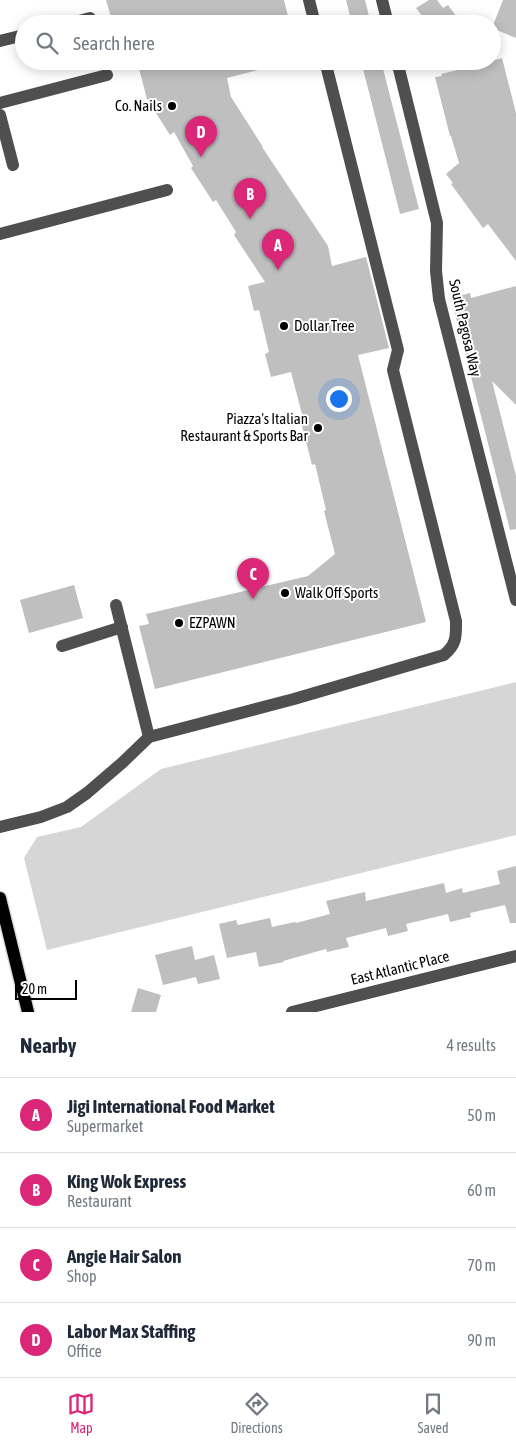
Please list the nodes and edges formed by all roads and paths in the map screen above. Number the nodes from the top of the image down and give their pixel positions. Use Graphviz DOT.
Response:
graph roads {
  1 [pos="309,0"];
  2 [pos="382,0"];
  3 [pos="313,15"];
  4 [pos="386,15"];
  5 [pos="15,38"];
  6 [pos="0,42"];
  7 [pos="326,70"];
  8 [pos="399,70"];
  9 [pos="107,75"];
  10 [pos="0,103"];
  11 [pos="0,115"];
  12 [pos="13,165"];
  13 [pos="168,190"];
  14 [pos="0,234"];
  15 [pos="516,600"];
  16 [pos="116,605"];
  17 [pos="122,627"];
  18 [pos="62,646"];
  19 [pos="149,737"];
  20 [pos="0,827"];
  21 [pos="0,898"];
  22 [pos="516,956"];
  23 [pos="28,1012"];
  24 [pos="292,1012"];
  1 -- 3 [label="street"];
  2 -- 4 [label="street"];
  5 -- 6 [label="street"];
  7 -- 19 [label="street"];
  8 -- 15 [label="street, South Pagosa Way"];
  9 -- 10 [label="street"];
  11 -- 12 [label="street"];
  13 -- 14 [label="street"];
  16 -- 17 [label="street"];
  17 -- 18 [label="street"];
  17 -- 19 [label="street"];
  19 -- 20 [label="street"];
  21 -- 23 [label="main road"];
  22 -- 24 [label="street, East Atlantic Place"];
}
